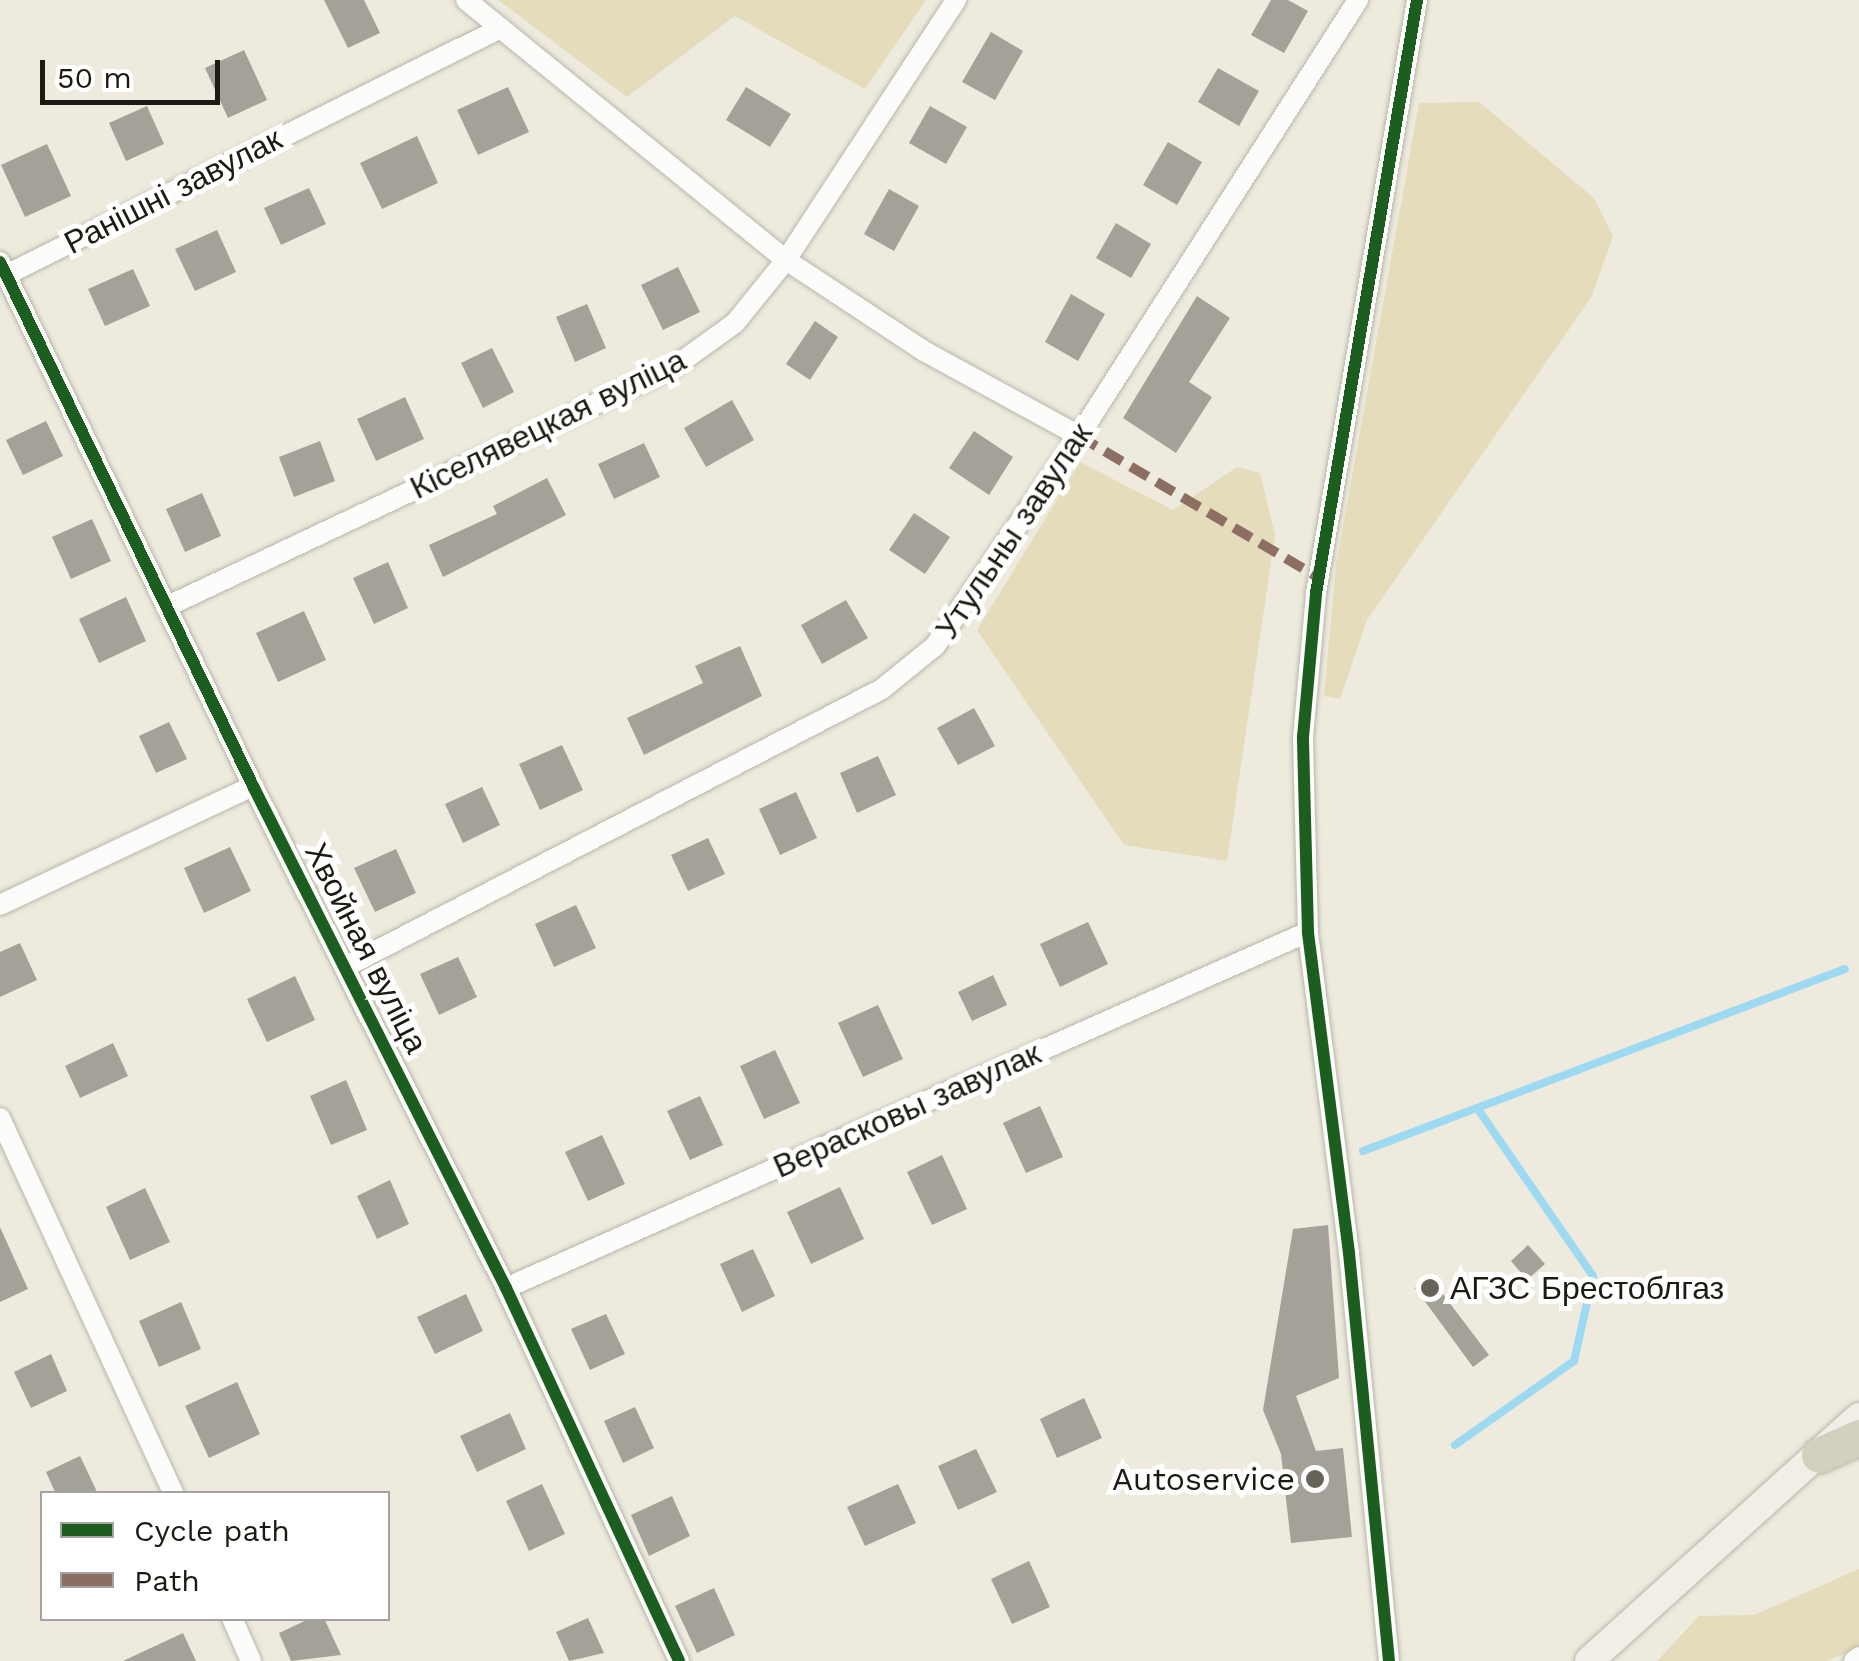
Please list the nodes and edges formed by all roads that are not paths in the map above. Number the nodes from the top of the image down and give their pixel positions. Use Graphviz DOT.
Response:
graph roads {
  1 [pos="466,0"];
  2 [pos="956,0"];
  3 [pos="1358,0"];
  4 [pos="1418,0"];
  5 [pos="501,28"];
  6 [pos="786,260"];
  7 [pos="3,268"];
  8 [pos="1080,436"];
  9 [pos="166,608"];
  10 [pos="253,786"];
  11 [pos="0,905"];
  12 [pos="1308,932"];
  13 [pos="344,967"];
  14 [pos="0,1118"];
  15 [pos="506,1288"];
  16 [pos="1859,1416"];
  17 [pos="1859,1437"];
  18 [pos="1819,1455"];
  19 [pos="173,1491"];
  20 [pos="233,1621"];
  21 [pos="251,1661"];
  22 [pos="679,1661"];
  23 [pos="1388,1661"];
  24 [pos="1589,1661"];
  1 -- 5 [label="street"];
  2 -- 6 [label="street, Кіселявецкая вуліца"];
  3 -- 8 [label="street, Утульны завулак"];
  4 -- 12 [label="street"];
  5 -- 6 [label="street"];
  5 -- 7 [label="street, Ранішні завулак"];
  6 -- 8 [label="street"];
  6 -- 9 [label="street, Кіселявецкая вуліца"];
  7 -- 9 [label="street, Хвойная вуліца"];
  8 -- 13 [label="street, Утульны завулак"];
  9 -- 10 [label="street, Хвойная вуліца"];
  10 -- 11 [label="street"];
  10 -- 13 [label="street, Хвойная вуліца"];
  12 -- 15 [label="street, Верасковы завулак"];
  12 -- 23 [label="street"];
  13 -- 15 [label="street, Хвойная вуліца"];
  14 -- 19 [label="street"];
  15 -- 22 [label="street, Хвойная вуліца"];
  16 -- 18 [label="main road"];
  17 -- 18 [label="highway"];
  18 -- 24 [label="main road"];
  20 -- 21 [label="street"];
}
